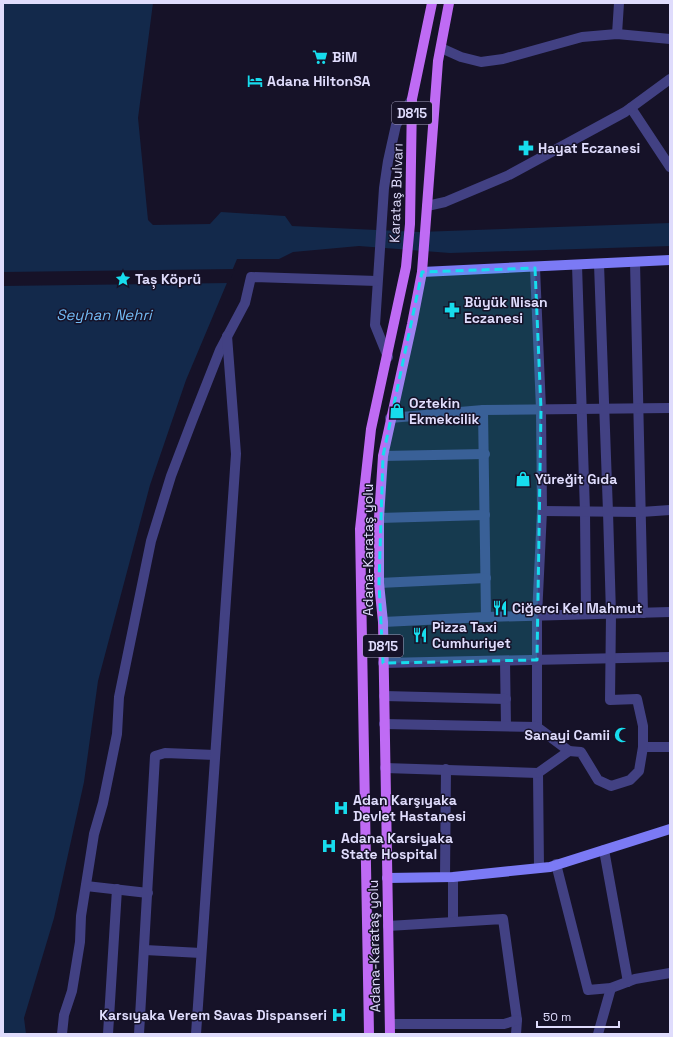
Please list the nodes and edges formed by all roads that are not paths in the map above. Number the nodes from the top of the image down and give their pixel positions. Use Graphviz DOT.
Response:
graph roads {
  1 [pos="432,3"];
  2 [pos="448,3"];
  3 [pos="619,3"];
  4 [pos="617,34"];
  5 [pos="670,39"];
  6 [pos="440,48"];
  7 [pos="670,79"];
  8 [pos="412,99"];
  9 [pos="631,108"];
  10 [pos="670,167"];
  11 [pos="426,206"];
  12 [pos="670,260"];
  13 [pos="635,262"];
  14 [pos="599,264"];
  15 [pos="577,265"];
  16 [pos="406,267"];
  17 [pos="422,267"];
  18 [pos="535,268"];
  19 [pos="378,281"];
  20 [pos="227,336"];
  21 [pos="388,357"];
  22 [pos="581,408"];
  23 [pos="605,408"];
  24 [pos="638,408"];
  25 [pos="670,408"];
  26 [pos="541,409"];
  27 [pos="483,410"];
  28 [pos="390,418"];
  29 [pos="484,454"];
  30 [pos="383,456"];
  31 [pos="670,510"];
  32 [pos="542,511"];
  33 [pos="585,512"];
  34 [pos="608,512"];
  35 [pos="641,512"];
  36 [pos="486,515"];
  37 [pos="379,518"];
  38 [pos="486,578"];
  39 [pos="379,583"];
  40 [pos="670,612"];
  41 [pos="643,613"];
  42 [pos="586,614"];
  43 [pos="611,614"];
  44 [pos="537,616"];
  45 [pos="486,617"];
  46 [pos="383,622"];
  47 [pos="670,658"];
  48 [pos="537,660"];
  49 [pos="609,660"];
  50 [pos="505,661"];
  51 [pos="383,663"];
  52 [pos="384,696"];
  53 [pos="506,699"];
  54 [pos="384,724"];
  55 [pos="506,726"];
  56 [pos="537,727"];
  57 [pos="670,746"];
  58 [pos="643,747"];
  59 [pos="569,751"];
  60 [pos="215,755"];
  61 [pos="385,768"];
  62 [pos="446,769"];
  63 [pos="538,773"];
  64 [pos="670,829"];
  65 [pos="604,850"];
  66 [pos="556,864"];
  67 [pos="539,868"];
  68 [pos="449,877"];
  69 [pos="387,878"];
  70 [pos="86,886"];
  71 [pos="117,889"];
  72 [pos="148,893"];
  73 [pos="453,922"];
  74 [pos="388,926"];
  75 [pos="145,950"];
  76 [pos="201,953"];
  77 [pos="670,973"];
  78 [pos="628,982"];
  79 [pos="611,988"];
  80 [pos="517,1020"];
  81 [pos="390,1029"];
  82 [pos="62,1034"];
  83 [pos="108,1034"];
  84 [pos="139,1034"];
  85 [pos="196,1034"];
  86 [pos="369,1034"];
  87 [pos="516,1034"];
  88 [pos="598,1034"];
  1 -- 8 [label="main road, Karataş Bulvarı / D815"];
  2 -- 6 [label="main road, Karataş Bulvarı / D815"];
  3 -- 4 [label="street"];
  4 -- 5 [label="street"];
  4 -- 6 [label="street"];
  6 -- 11 [label="main road, Karataş Bulvarı / D815"];
  7 -- 9 [label="street"];
  8 -- 16 [label="main road, Karataş Bulvarı / D815"];
  8 -- 19 [label="street"];
  9 -- 10 [label="street"];
  9 -- 11 [label="street"];
  11 -- 17 [label="main road, Karataş Bulvarı / D815"];
  12 -- 13 [label="main road"];
  13 -- 14 [label="main road"];
  13 -- 24 [label="street"];
  14 -- 15 [label="main road"];
  14 -- 23 [label="street"];
  15 -- 18 [label="main road"];
  15 -- 22 [label="street"];
  16 -- 21 [label="main road, Adana-Karataş yolu / D815"];
  17 -- 18 [label="main road"];
  17 -- 28 [label="main road, Adana-Karataş yolu / D815"];
  18 -- 26 [label="street"];
  19 -- 20 [label="street"];
  19 -- 21 [label="street"];
  20 -- 60 [label="street"];
  20 -- 70 [label="street"];
  21 -- 86 [label="main road, Adana-Karataş yolu / D815"];
  22 -- 23 [label="street"];
  22 -- 26 [label="street"];
  22 -- 33 [label="street"];
  23 -- 24 [label="street"];
  23 -- 34 [label="street"];
  24 -- 25 [label="street"];
  24 -- 35 [label="street"];
  26 -- 27 [label="street"];
  26 -- 32 [label="street"];
  27 -- 28 [label="street"];
  27 -- 29 [label="street"];
  28 -- 30 [label="main road, Adana-Karataş yolu / D815"];
  29 -- 30 [label="street"];
  29 -- 36 [label="street"];
  30 -- 37 [label="main road, Adana-Karataş yolu / D815"];
  31 -- 35 [label="street"];
  32 -- 33 [label="street"];
  32 -- 44 [label="street"];
  33 -- 34 [label="street"];
  33 -- 42 [label="street"];
  34 -- 35 [label="street"];
  34 -- 43 [label="street"];
  35 -- 41 [label="street"];
  36 -- 37 [label="street"];
  36 -- 38 [label="street"];
  37 -- 39 [label="main road, Adana-Karataş yolu / D815"];
  38 -- 39 [label="street"];
  38 -- 45 [label="street"];
  39 -- 46 [label="main road, Adana-Karataş yolu / D815"];
  40 -- 41 [label="street"];
  41 -- 43 [label="street"];
  42 -- 43 [label="street"];
  42 -- 44 [label="street"];
  43 -- 49 [label="street"];
  44 -- 45 [label="street"];
  44 -- 48 [label="street"];
  45 -- 46 [label="street"];
  46 -- 51 [label="main road, Adana-Karataş yolu / D815"];
  47 -- 49 [label="street"];
  48 -- 49 [label="street"];
  48 -- 50 [label="street"];
  48 -- 56 [label="street"];
  49 -- 58 [label="street"];
  50 -- 51 [label="street"];
  50 -- 53 [label="street"];
  51 -- 52 [label="main road, Adana-Karataş yolu / D815"];
  52 -- 53 [label="street"];
  52 -- 54 [label="main road, Adana-Karataş yolu / D815"];
  53 -- 55 [label="street"];
  54 -- 55 [label="street"];
  54 -- 61 [label="main road, Adana-Karataş yolu / D815"];
  55 -- 56 [label="street"];
  56 -- 59 [label="street"];
  57 -- 58 [label="street"];
  58 -- 59 [label="street"];
  59 -- 63 [label="street"];
  60 -- 72 [label="street"];
  60 -- 76 [label="street"];
  61 -- 62 [label="street"];
  61 -- 69 [label="main road, Adana-Karataş yolu / D815"];
  62 -- 63 [label="street"];
  62 -- 68 [label="street"];
  63 -- 67 [label="street"];
  64 -- 65 [label="main road"];
  65 -- 66 [label="main road"];
  65 -- 78 [label="street"];
  66 -- 67 [label="main road"];
  66 -- 79 [label="street"];
  67 -- 68 [label="main road"];
  68 -- 69 [label="main road"];
  68 -- 73 [label="street"];
  69 -- 74 [label="main road, Adana-Karataş yolu / D815"];
  70 -- 71 [label="street"];
  70 -- 82 [label="street"];
  71 -- 72 [label="street"];
  71 -- 83 [label="street"];
  72 -- 75 [label="street"];
  73 -- 74 [label="street"];
  73 -- 80 [label="street"];
  74 -- 81 [label="main road, Adana-Karataş yolu / D815"];
  75 -- 76 [label="street"];
  75 -- 84 [label="street"];
  76 -- 85 [label="street"];
  77 -- 78 [label="street"];
  78 -- 79 [label="street"];
  79 -- 88 [label="street"];
  80 -- 81 [label="street"];
  80 -- 87 [label="street"];
}
